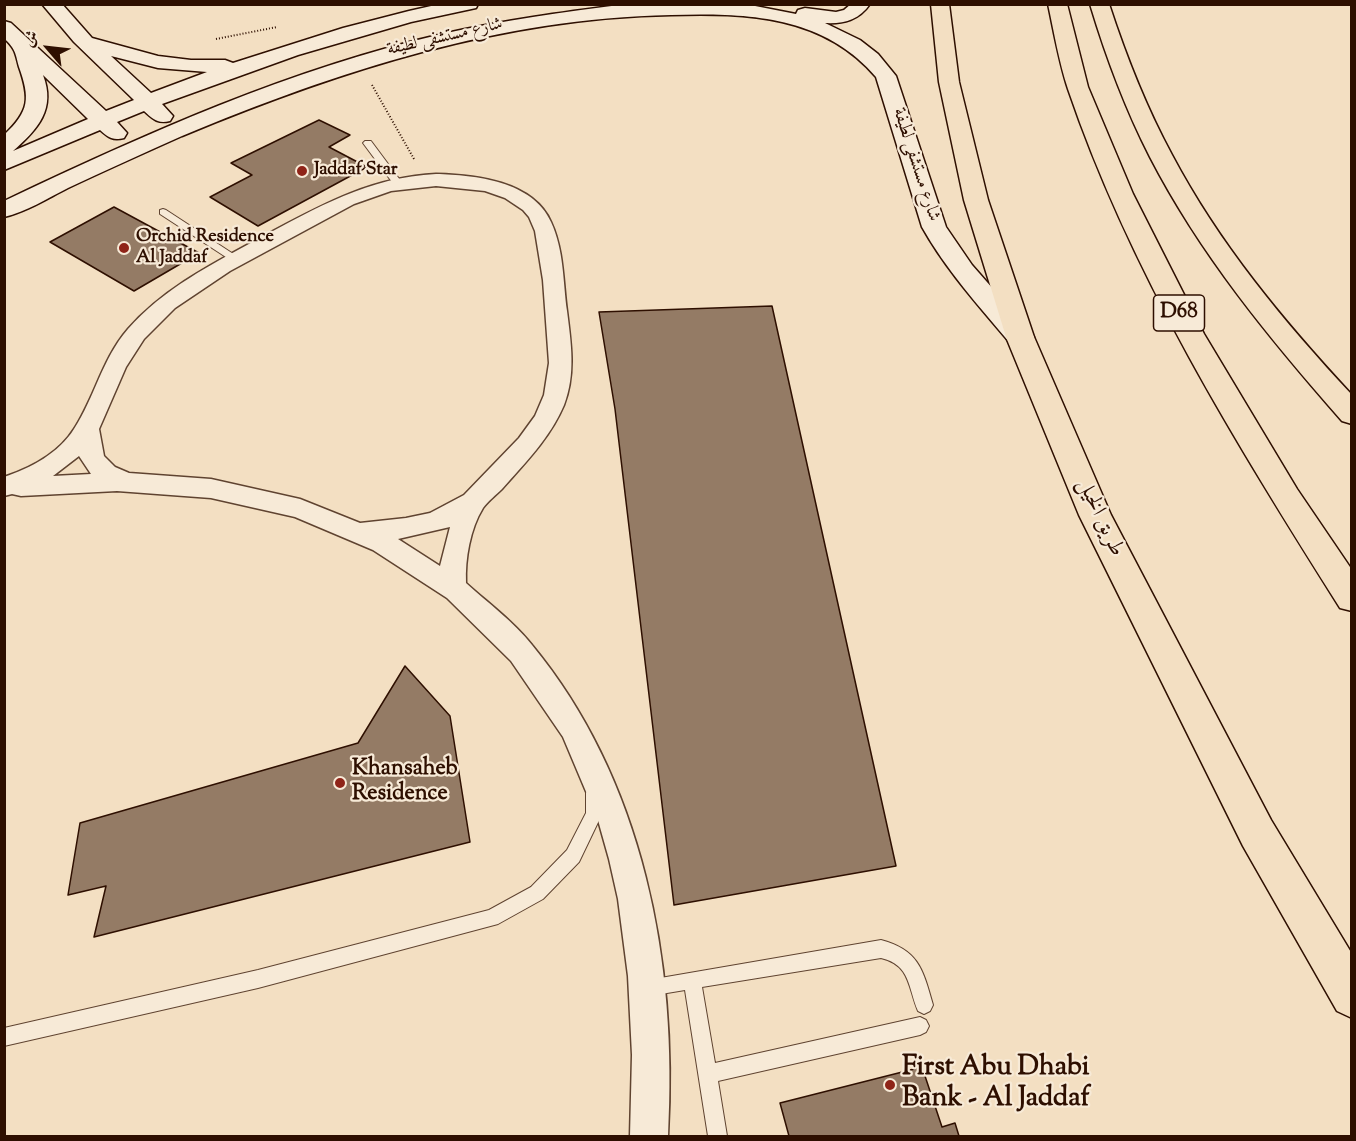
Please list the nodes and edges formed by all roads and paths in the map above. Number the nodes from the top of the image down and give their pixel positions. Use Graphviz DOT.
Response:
graph roads {
  1 [pos="51,4"];
  2 [pos="469,4"];
  3 [pos="861,4"];
  4 [pos="940,4"];
  5 [pos="1057,4"];
  6 [pos="1099,4"];
  7 [pos="693,6"];
  8 [pos="4,27"];
  9 [pos="81,38"];
  10 [pos="26,49"];
  11 [pos="358,60"];
  12 [pos="248,64"];
  13 [pos="148,102"];
  14 [pos="174,129"];
  15 [pos="117,134"];
  16 [pos="368,143"];
  17 [pos="4,147"];
  18 [pos="4,163"];
  19 [pos="426,180"];
  20 [pos="398,184"];
  21 [pos="4,188"];
  22 [pos="4,210"];
  23 [pos="163,213"];
  24 [pos="303,223"];
  25 [pos="544,231"];
  26 [pos="237,259"];
  27 [pos="1020,337"];
  28 [pos="1352,414"];
  29 [pos="87,428"];
  30 [pos="125,481"];
  31 [pos="4,488"];
  32 [pos="472,503"];
  33 [pos="363,532"];
  34 [pos="453,587"];
  35 [pos="1352,598"];
  36 [pos="596,772"];
  37 [pos="692,980"];
  38 [pos="649,987"];
  39 [pos="1352,996"];
  40 [pos="924,1005"];
  41 [pos="920,1026"];
  42 [pos="4,1037"];
  43 [pos="707,1074"];
  44 [pos="649,1137"];
  45 [pos="717,1137"];
  1 -- 9 [label="main road"];
  2 -- 12 [label="main road, شارع مستشفى لطيفة"];
  3 -- 7 [label="main road"];
  4 -- 27 [label="highway, طريق الخيل"];
  5 -- 35 [label="highway, D68"];
  6 -- 28 [label="highway"];
  7 -- 11 [label="main road, شارع مستشفى لطيفة"];
  7 -- 27 [label="main road, شارع مستشفى لطيفة"];
  8 -- 10 [label="main road"];
  9 -- 12 [label="main road"];
  9 -- 13 [label="main road"];
  10 -- 15 [label="main road"];
  10 -- 17 [label="main road"];
  11 -- 14 [label="main road, شارع مستشفى لطيفة"];
  11 -- 19 [label="path"];
  12 -- 13 [label="main road, شارع مستشفى لطيفة"];
  13 -- 14 [label="main road"];
  13 -- 15 [label="main road"];
  14 -- 15 [label="main road, شارع مستشفى لطيفة"];
  15 -- 18 [label="main road, شارع مستشفى لطيفة"];
  15 -- 21 [label="main road"];
  15 -- 22 [label="main road, شارع مستشفى لطيفة"];
  16 -- 20 [label="lane"];
  19 -- 20 [label="street"];
  19 -- 25 [label="street"];
  20 -- 24 [label="street"];
  23 -- 26 [label="lane"];
  24 -- 25 [label="street"];
  24 -- 26 [label="street"];
  25 -- 32 [label="street"];
  26 -- 29 [label="street"];
  27 -- 39 [label="highway, طريق الخيل"];
  29 -- 30 [label="street"];
  29 -- 31 [label="street"];
  30 -- 31 [label="street"];
  30 -- 33 [label="street"];
  32 -- 33 [label="street"];
  32 -- 34 [label="street"];
  33 -- 34 [label="street"];
  34 -- 36 [label="street"];
  36 -- 38 [label="street"];
  36 -- 42 [label="lane"];
  37 -- 38 [label="lane"];
  37 -- 40 [label="lane"];
  37 -- 43 [label="lane"];
  38 -- 44 [label="street"];
  41 -- 43 [label="lane"];
  43 -- 45 [label="lane"];
}
